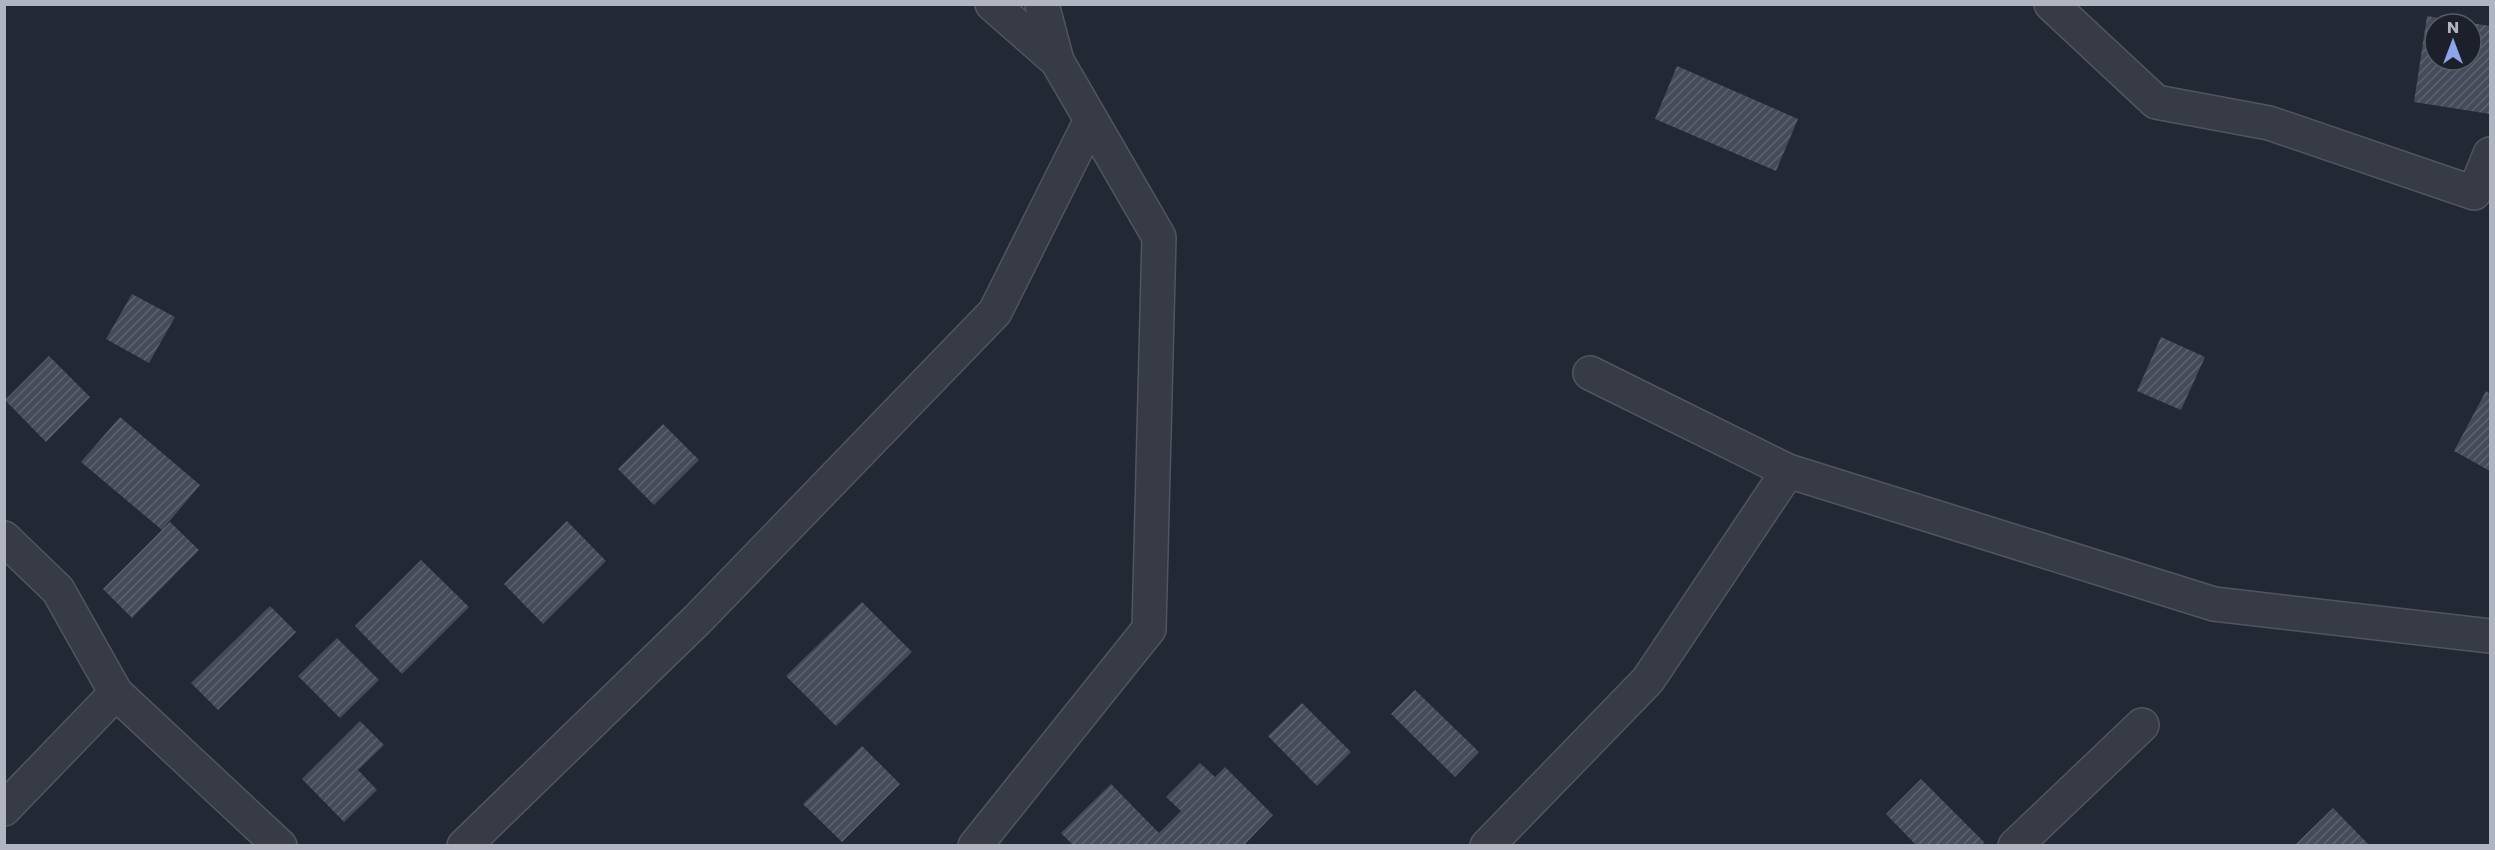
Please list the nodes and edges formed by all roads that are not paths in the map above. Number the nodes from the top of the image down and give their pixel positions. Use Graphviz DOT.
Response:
graph roads {
  1 [pos="992,4"];
  2 [pos="2051,4"];
  3 [pos="1033,12"];
  4 [pos="1091,120"];
  5 [pos="2490,154"];
  6 [pos="1590,373"];
  7 [pos="1788,471"];
  8 [pos="4,538"];
  9 [pos="2490,636"];
  10 [pos="116,693"];
  11 [pos="2142,725"];
  12 [pos="4,809"];
  13 [pos="280,846"];
  14 [pos="464,846"];
  15 [pos="975,846"];
  16 [pos="1487,846"];
  17 [pos="2015,846"];
  1 -- 3 [label="street"];
  2 -- 5 [label="street"];
  3 -- 4 [label="street"];
  4 -- 14 [label="street"];
  4 -- 15 [label="street"];
  6 -- 7 [label="street"];
  7 -- 9 [label="street"];
  7 -- 16 [label="street"];
  8 -- 10 [label="street"];
  10 -- 12 [label="street"];
  10 -- 13 [label="street"];
  11 -- 17 [label="street"];
}
